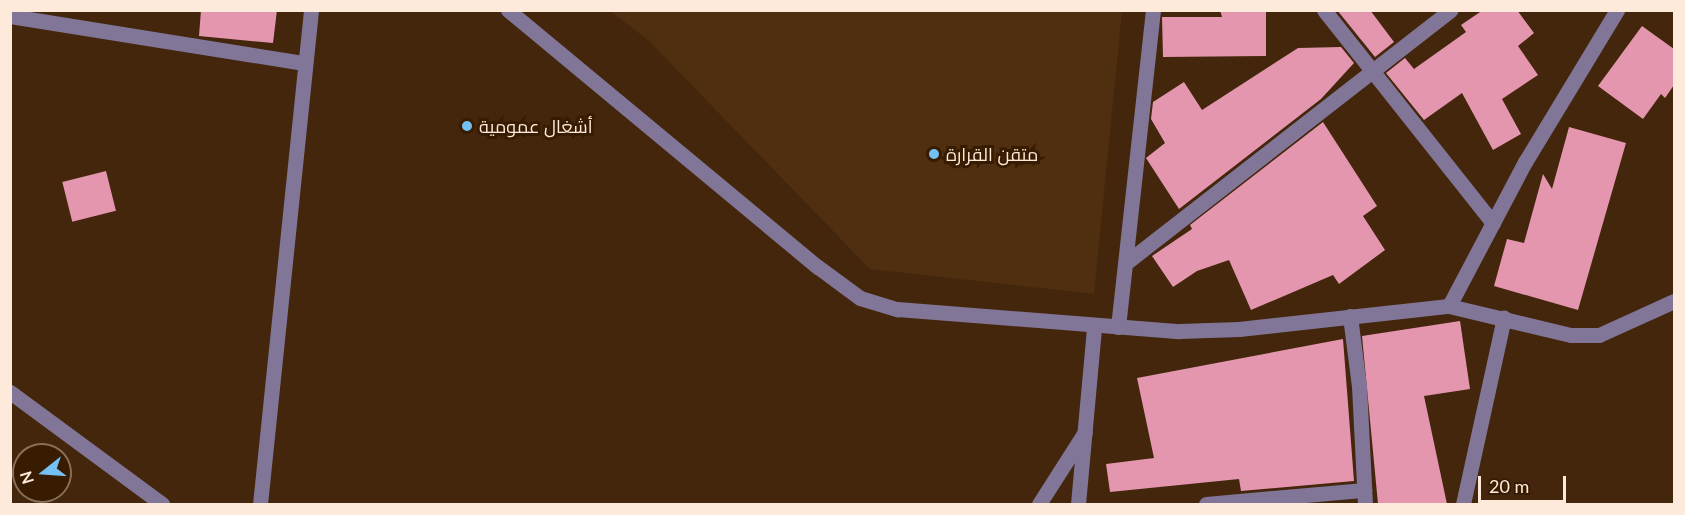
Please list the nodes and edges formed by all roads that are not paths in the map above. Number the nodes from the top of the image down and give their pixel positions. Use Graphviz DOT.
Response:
graph roads {
  1 [pos="311,10"];
  2 [pos="508,10"];
  3 [pos="1153,10"];
  4 [pos="1324,10"];
  5 [pos="1451,10"];
  6 [pos="1617,10"];
  7 [pos="14,14"];
  8 [pos="304,63"];
  9 [pos="1374,70"];
  10 [pos="1493,223"];
  11 [pos="1127,262"];
  12 [pos="1674,301"];
  13 [pos="1449,306"];
  14 [pos="1350,315"];
  15 [pos="1504,317"];
  16 [pos="1094,327"];
  17 [pos="1118,327"];
  18 [pos="10,392"];
  19 [pos="1086,430"];
  20 [pos="1365,497"];
  21 [pos="162,504"];
  22 [pos="260,504"];
  23 [pos="1038,504"];
  24 [pos="1078,504"];
  25 [pos="1206,504"];
  26 [pos="1463,504"];
  1 -- 8 [label="street"];
  2 -- 16 [label="street"];
  3 -- 11 [label="street"];
  4 -- 9 [label="street"];
  5 -- 9 [label="street"];
  6 -- 10 [label="street"];
  7 -- 8 [label="street"];
  8 -- 22 [label="street"];
  9 -- 10 [label="street"];
  9 -- 11 [label="street"];
  10 -- 13 [label="street"];
  11 -- 17 [label="street"];
  12 -- 15 [label="street"];
  13 -- 14 [label="street"];
  13 -- 15 [label="street"];
  14 -- 17 [label="street"];
  14 -- 20 [label="street"];
  15 -- 26 [label="street"];
  16 -- 17 [label="street"];
  16 -- 19 [label="street"];
  18 -- 21 [label="street"];
  19 -- 23 [label="street"];
  19 -- 24 [label="street"];
  20 -- 25 [label="street"];
}
